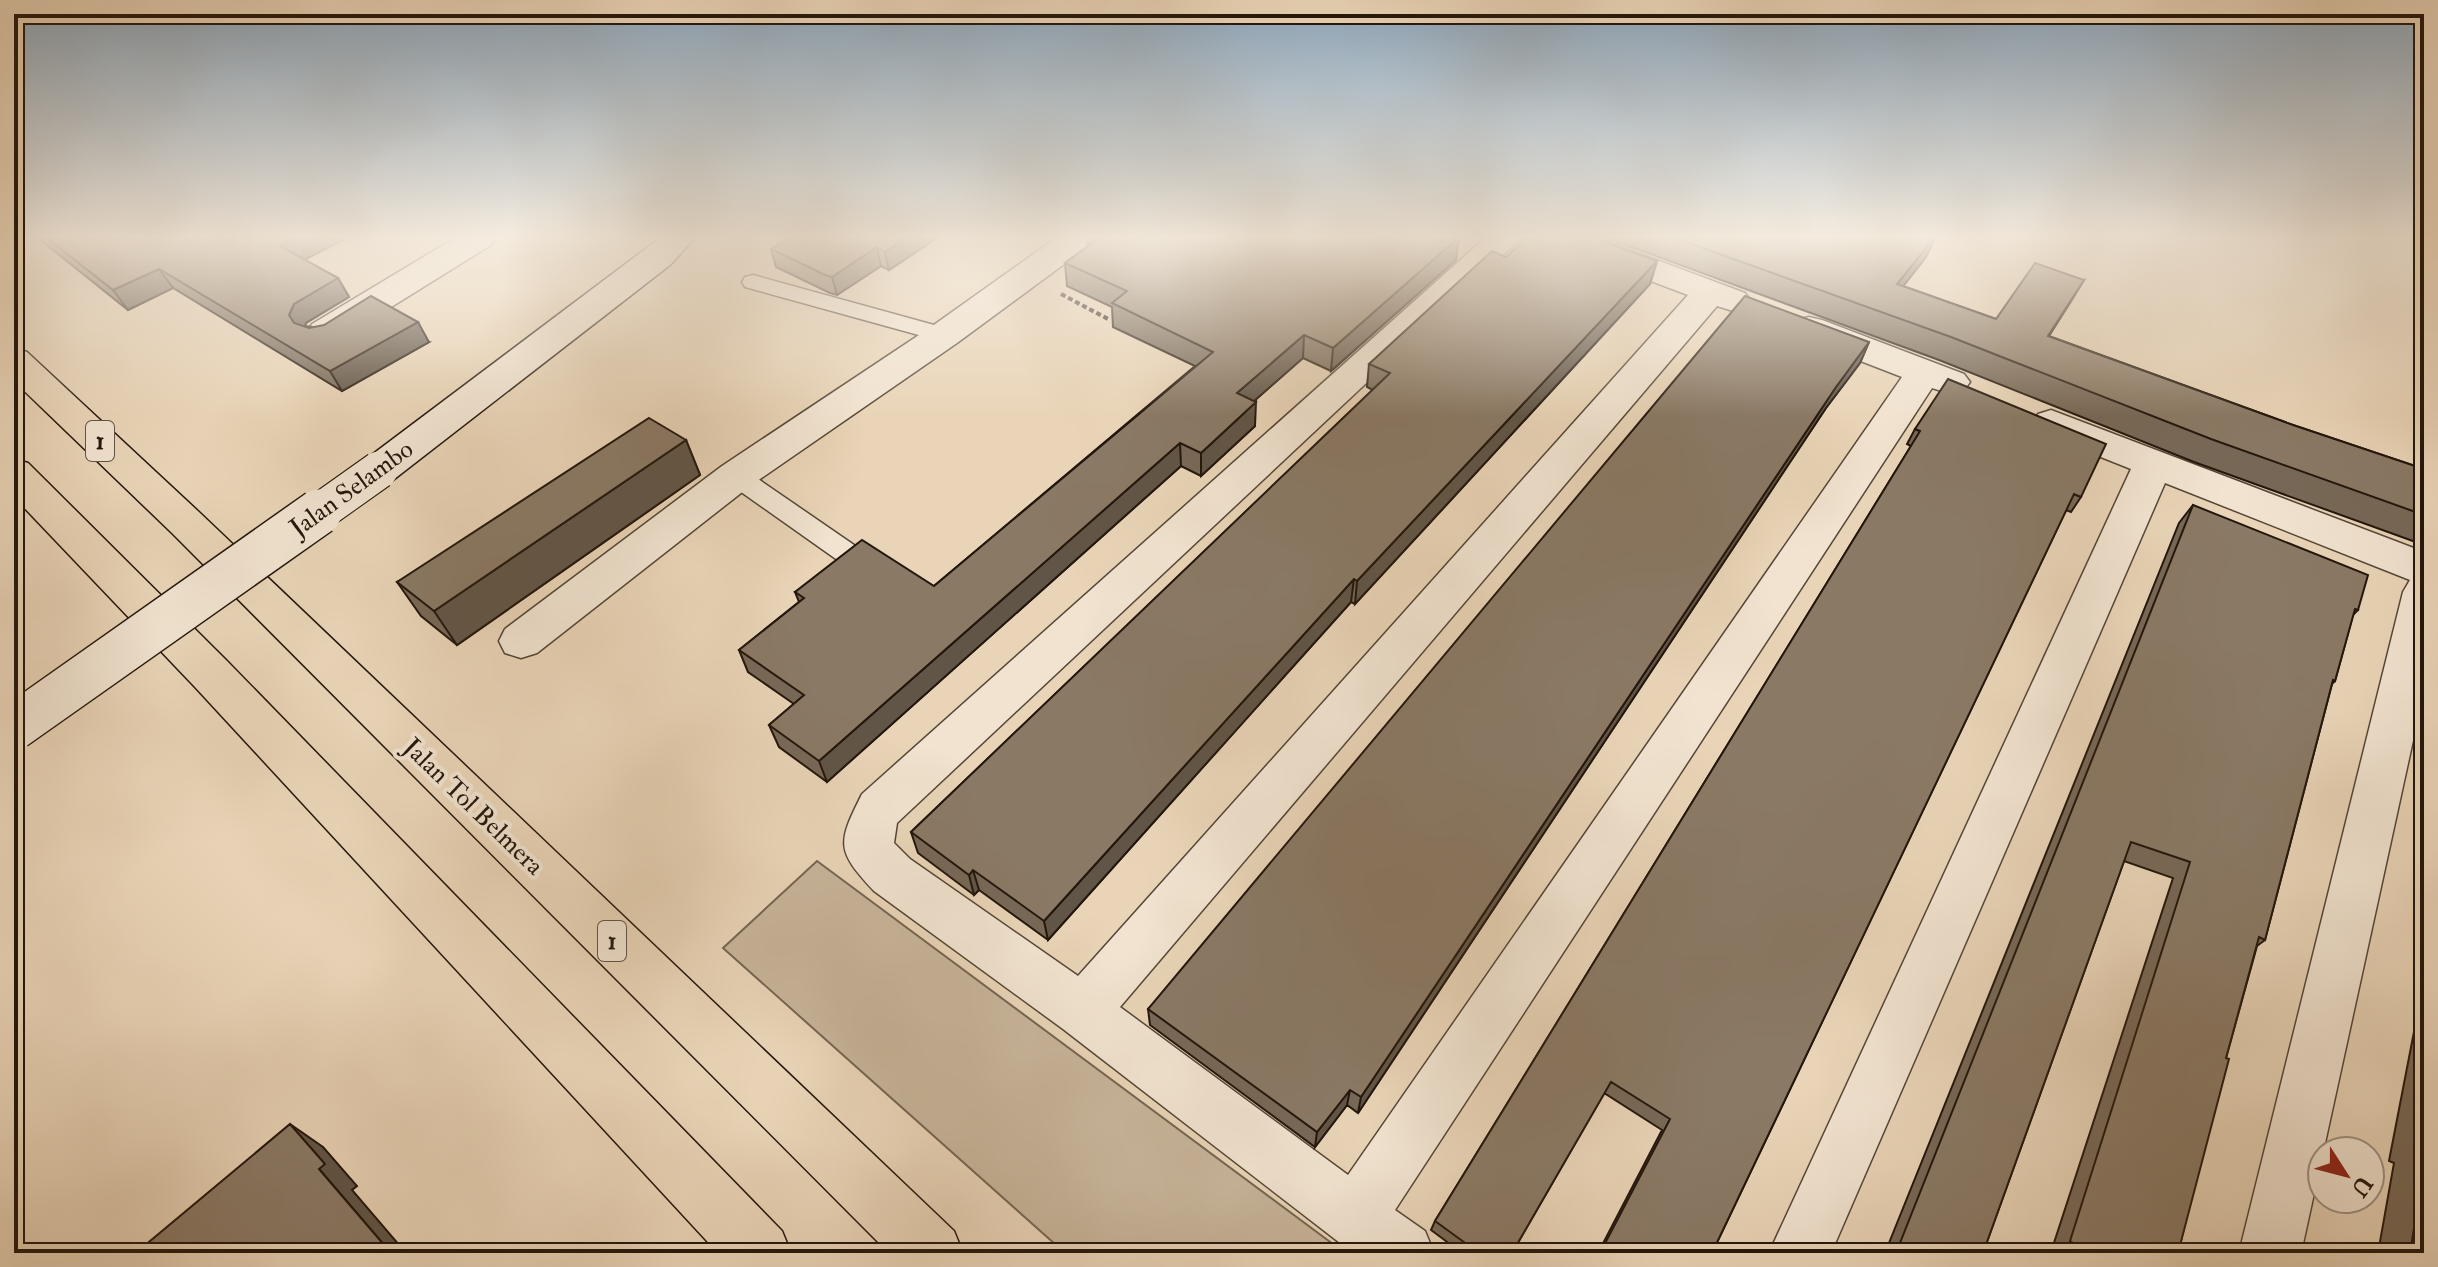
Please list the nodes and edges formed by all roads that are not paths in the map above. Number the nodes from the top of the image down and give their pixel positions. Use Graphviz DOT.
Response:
graph roads {
  1 [pos="381,297"];
  2 [pos="607,297"];
  3 [pos="808,297"];
  4 [pos="996,297"];
  5 [pos="1440,297"];
  6 [pos="1706,297"];
  7 [pos="1724,297"];
  8 [pos="322,333"];
  9 [pos="944,335"];
  10 [pos="14,360"];
  11 [pos="1925,371"];
  12 [pos="1982,395"];
  13 [pos="2025,412"];
  14 [pos="2153,465"];
  15 [pos="14,473"];
  16 [pos="736,476"];
  17 [pos="845,552"];
  18 [pos="2424,569"];
  19 [pos="2424,592"];
  20 [pos="521,641"];
  21 [pos="14,727"];
  22 [pos="1082,1011"];
  23 [pos="1356,1216"];
  24 [pos="760,1253"];
  25 [pos="932,1253"];
  26 [pos="1403,1253"];
  27 [pos="1800,1253"];
  28 [pos="2270,1253"];
  1 -- 8 [label="street"];
  2 -- 21 [label="street, Jalan Selambo, bridge"];
  3 -- 9 [label="lane"];
  4 -- 9 [label="street"];
  5 -- 22 [label="street"];
  6 -- 22 [label="street"];
  7 -- 11 [label="street"];
  9 -- 16 [label="street"];
  10 -- 25 [label="highway, Jalan Tol Belmera / 1"];
  11 -- 12 [label="street"];
  11 -- 23 [label="street"];
  13 -- 14 [label="street"];
  14 -- 18 [label="street"];
  14 -- 27 [label="street"];
  15 -- 24 [label="highway"];
  16 -- 17 [label="lane"];
  16 -- 20 [label="street"];
  19 -- 28 [label="street"];
  22 -- 23 [label="street"];
  23 -- 26 [label="street"];
}
